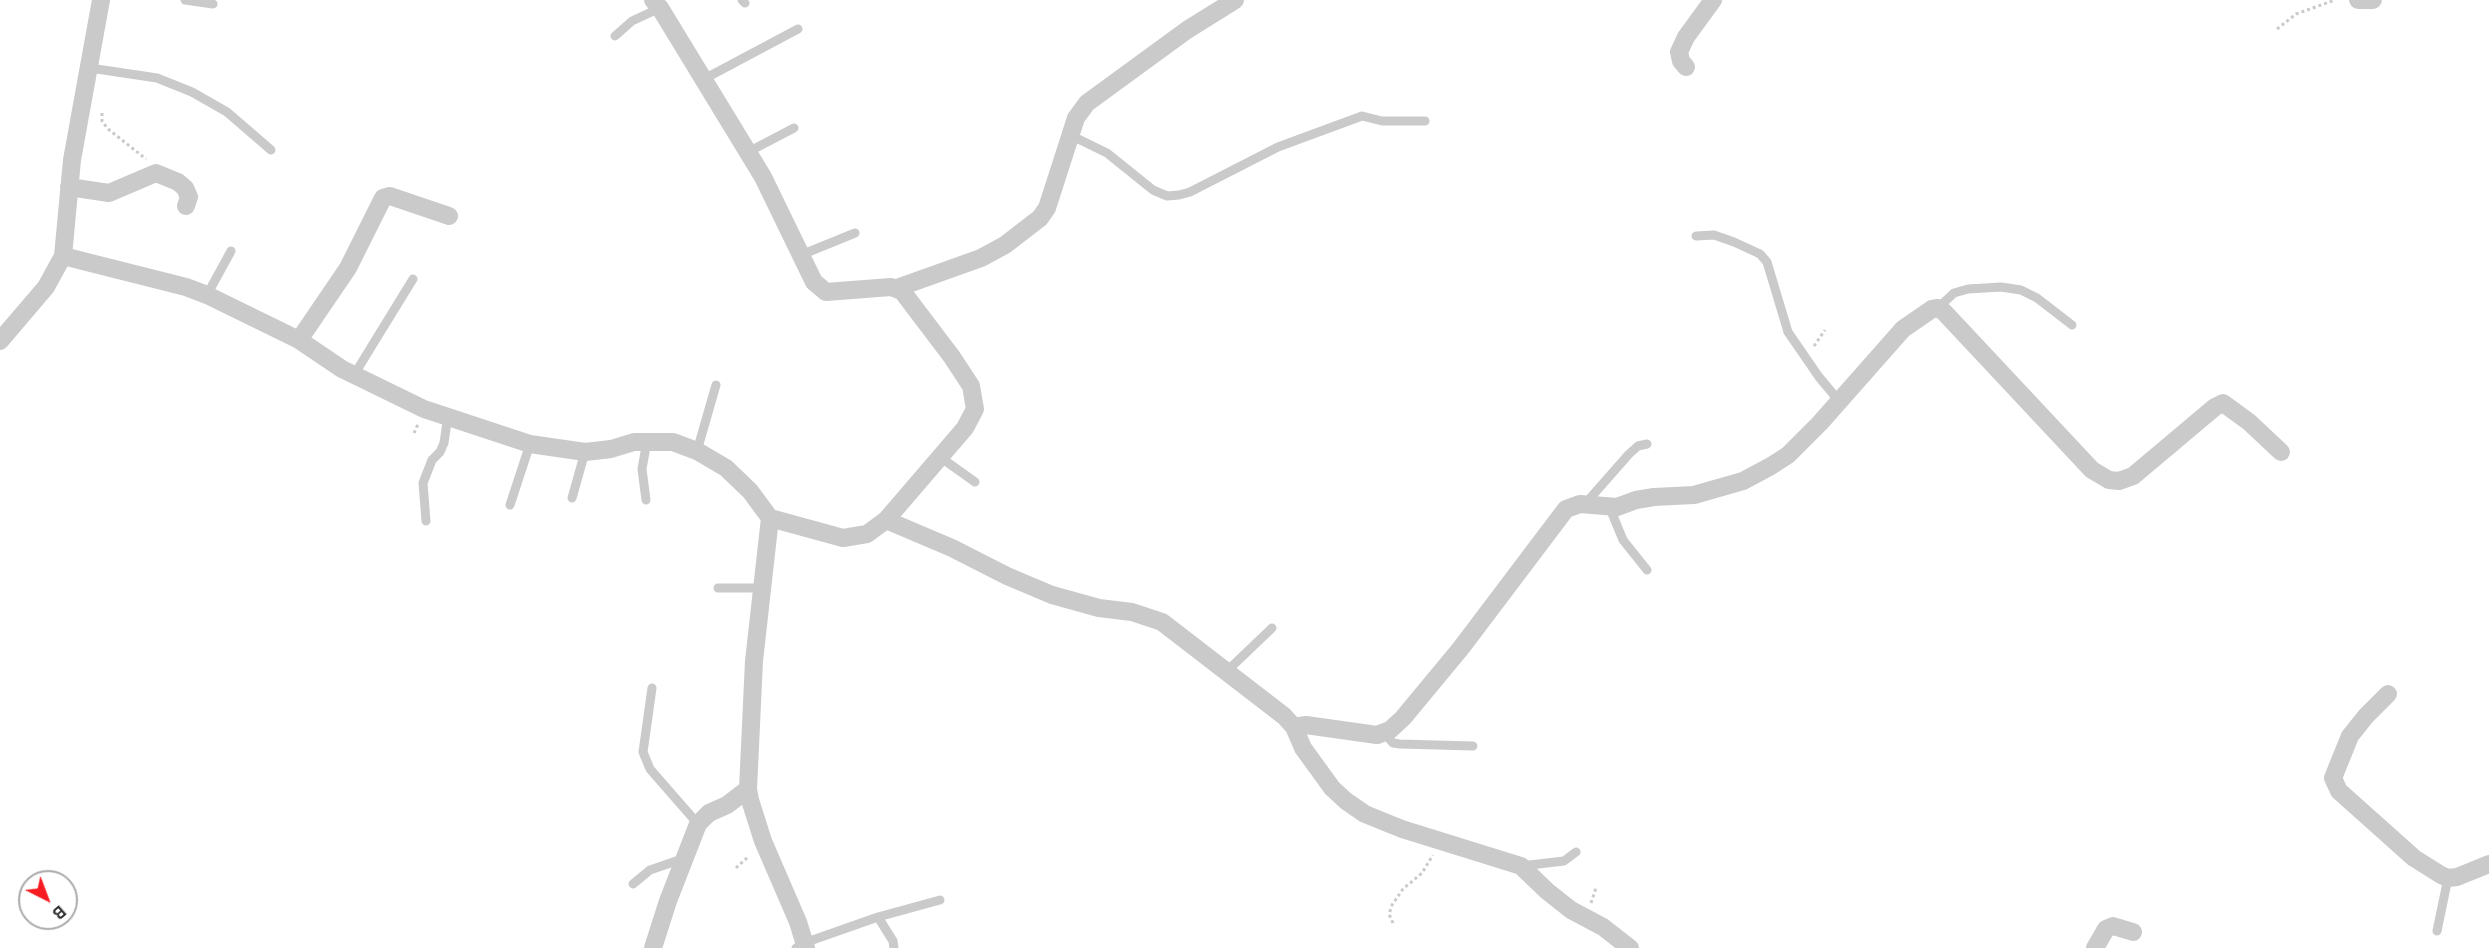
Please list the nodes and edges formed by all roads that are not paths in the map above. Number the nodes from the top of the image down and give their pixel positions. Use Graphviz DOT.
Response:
graph roads {
  1 [pos="101,0"];
  2 [pos="185,0"];
  3 [pos="1235,0"];
  4 [pos="1713,0"];
  5 [pos="2358,0"];
  6 [pos="2373,0"];
  7 [pos="213,4"];
  8 [pos="657,4"];
  9 [pos="798,29"];
  10 [pos="615,36"];
  11 [pos="1686,67"];
  12 [pos="90,68"];
  13 [pos="704,80"];
  14 [pos="1425,121"];
  15 [pos="794,128"];
  16 [pos="1070,135"];
  17 [pos="271,150"];
  18 [pos="748,152"];
  19 [pos="69,187"];
  20 [pos="186,206"];
  21 [pos="449,216"];
  22 [pos="855,233"];
  23 [pos="1696,236"];
  24 [pos="231,251"];
  25 [pos="801,255"];
  26 [pos="63,256"];
  27 [pos="413,279"];
  28 [pos="897,288"];
  29 [pos="207,295"];
  30 [pos="1938,308"];
  31 [pos="2072,325"];
  32 [pos="299,340"];
  33 [pos="0,341"];
  34 [pos="354,375"];
  35 [pos="716,385"];
  36 [pos="1839,400"];
  37 [pos="448,416"];
  38 [pos="647,441"];
  39 [pos="530,444"];
  40 [pos="1647,444"];
  41 [pos="697,451"];
  42 [pos="585,452"];
  43 [pos="2281,453"];
  44 [pos="940,457"];
  45 [pos="975,482"];
  46 [pos="572,498"];
  47 [pos="646,500"];
  48 [pos="1584,504"];
  49 [pos="510,505"];
  50 [pos="1609,506"];
  51 [pos="770,518"];
  52 [pos="426,520"];
  53 [pos="886,520"];
  54 [pos="1647,570"];
  55 [pos="718,588"];
  56 [pos="761,588"];
  57 [pos="1272,628"];
  58 [pos="1226,672"];
  59 [pos="652,688"];
  60 [pos="2388,694"];
  61 [pos="1294,727"];
  62 [pos="1384,734"];
  63 [pos="1473,746"];
  64 [pos="748,789"];
  65 [pos="698,824"];
  66 [pos="1576,852"];
  67 [pos="685,858"];
  68 [pos="2489,864"];
  69 [pos="1521,866"];
  70 [pos="2448,878"];
  71 [pos="633,884"];
  72 [pos="939,900"];
  73 [pos="878,917"];
  74 [pos="2437,931"];
  75 [pos="2133,932"];
  76 [pos="802,946"];
  77 [pos="653,948"];
  78 [pos="894,948"];
  79 [pos="1630,948"];
  80 [pos="2095,948"];
  1 -- 12 [label="street"];
  2 -- 7 [label="lane"];
  3 -- 16 [label="street"];
  4 -- 11 [label="street"];
  5 -- 6 [label="street"];
  8 -- 10 [label="lane"];
  8 -- 13 [label="street"];
  9 -- 13 [label="lane"];
  12 -- 17 [label="lane"];
  12 -- 19 [label="street"];
  13 -- 18 [label="street"];
  14 -- 16 [label="lane"];
  15 -- 18 [label="lane"];
  16 -- 28 [label="street"];
  18 -- 25 [label="street"];
  19 -- 20 [label="street"];
  19 -- 26 [label="street"];
  21 -- 32 [label="street"];
  22 -- 25 [label="lane"];
  23 -- 36 [label="lane"];
  24 -- 29 [label="lane"];
  25 -- 28 [label="street"];
  26 -- 29 [label="street"];
  26 -- 33 [label="street"];
  27 -- 34 [label="lane"];
  28 -- 44 [label="street"];
  29 -- 32 [label="street"];
  30 -- 31 [label="lane"];
  30 -- 36 [label="street"];
  30 -- 43 [label="street"];
  32 -- 34 [label="street"];
  34 -- 37 [label="street"];
  35 -- 41 [label="lane"];
  36 -- 50 [label="street"];
  37 -- 39 [label="street"];
  37 -- 52 [label="lane"];
  38 -- 41 [label="street"];
  38 -- 42 [label="street"];
  38 -- 47 [label="lane"];
  39 -- 42 [label="street"];
  39 -- 49 [label="lane"];
  40 -- 48 [label="lane"];
  41 -- 51 [label="street"];
  42 -- 46 [label="lane"];
  44 -- 45 [label="lane"];
  44 -- 53 [label="street"];
  48 -- 50 [label="street"];
  48 -- 62 [label="street"];
  50 -- 54 [label="lane"];
  51 -- 53 [label="street"];
  51 -- 56 [label="street"];
  53 -- 58 [label="street"];
  55 -- 56 [label="lane"];
  56 -- 64 [label="street"];
  57 -- 58 [label="lane"];
  58 -- 61 [label="street"];
  59 -- 65 [label="lane"];
  60 -- 70 [label="street"];
  61 -- 62 [label="street"];
  61 -- 69 [label="street"];
  62 -- 63 [label="lane"];
  64 -- 65 [label="street"];
  64 -- 76 [label="street"];
  65 -- 67 [label="street"];
  66 -- 69 [label="lane"];
  67 -- 71 [label="lane"];
  67 -- 77 [label="street"];
  68 -- 70 [label="street"];
  69 -- 79 [label="street"];
  70 -- 74 [label="lane"];
  72 -- 73 [label="lane"];
  73 -- 76 [label="lane"];
  73 -- 78 [label="lane"];
  75 -- 80 [label="street"];
}
